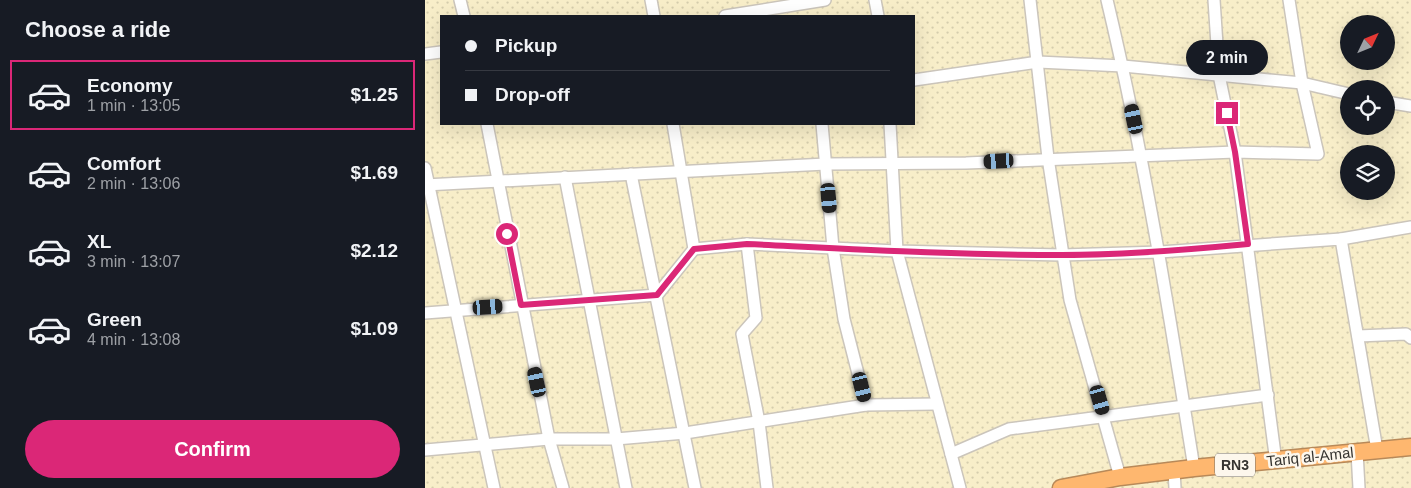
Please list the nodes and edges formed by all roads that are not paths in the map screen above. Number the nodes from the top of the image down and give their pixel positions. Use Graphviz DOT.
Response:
graph roads {
  1 [pos="460,0"];
  2 [pos="651,0"];
  3 [pos="819,0"];
  4 [pos="875,0"];
  5 [pos="1030,0"];
  6 [pos="1107,0"];
  7 [pos="1214,0"];
  8 [pos="1289,0"];
  9 [pos="760,6"];
  10 [pos="464,15"];
  11 [pos="655,15"];
  12 [pos="728,15"];
  13 [pos="878,15"];
  14 [pos="440,52"];
  15 [pos="425,54"];
  16 [pos="1038,62"];
  17 [pos="1123,66"];
  18 [pos="1219,75"];
  19 [pos="915,80"];
  20 [pos="1302,83"];
  21 [pos="1340,92"];
  22 [pos="1395,103"];
  23 [pos="1411,106"];
  24 [pos="487,125"];
  25 [pos="673,125"];
  26 [pos="822,125"];
  27 [pos="890,125"];
  28 [pos="1235,152"];
  29 [pos="1141,154"];
  30 [pos="1048,158"];
  31 [pos="826,164"];
  32 [pos="892,164"];
  33 [pos="425,168"];
  34 [pos="681,171"];
  35 [pos="631,174"];
  36 [pos="565,177"];
  37 [pos="497,180"];
  38 [pos="427,185"];
  39 [pos="1411,227"];
  40 [pos="1341,239"];
  41 [pos="747,244"];
  42 [pos="1248,244"];
  43 [pos="833,248"];
  44 [pos="694,249"];
  45 [pos="897,251"];
  46 [pos="1160,252"];
  47 [pos="1063,255"];
  48 [pos="657,295"];
  49 [pos="588,301"];
  50 [pos="521,305"];
  51 [pos="456,310"];
  52 [pos="425,313"];
  53 [pos="1358,336"];
  54 [pos="1411,338"];
  55 [pos="1268,396"];
  56 [pos="937,404"];
  57 [pos="866,405"];
  58 [pos="1184,406"];
  59 [pos="1105,417"];
  60 [pos="759,422"];
  61 [pos="685,433"];
  62 [pos="616,438"];
  63 [pos="549,439"];
  64 [pos="485,445"];
  65 [pos="1411,447"];
  66 [pos="425,450"];
  67 [pos="1377,450"];
  68 [pos="1357,452"];
  69 [pos="951,454"];
  70 [pos="1276,462"];
  71 [pos="1194,468"];
  72 [pos="1174,471"];
  73 [pos="1120,477"];
  74 [pos="493,488"];
  75 [pos="563,488"];
  76 [pos="626,488"];
  77 [pos="695,488"];
  78 [pos="767,488"];
  79 [pos="960,488"];
  80 [pos="1061,488"];
  81 [pos="1175,488"];
  82 [pos="1359,488"];
  1 -- 10 [label="street"];
  2 -- 11 [label="street"];
  3 -- 9 [label="street"];
  4 -- 13 [label="street"];
  5 -- 16 [label="street"];
  6 -- 17 [label="street"];
  7 -- 18 [label="street"];
  8 -- 20 [label="street"];
  9 -- 12 [label="street"];
  14 -- 15 [label="street"];
  16 -- 17 [label="street"];
  16 -- 19 [label="street"];
  16 -- 30 [label="street"];
  17 -- 18 [label="street"];
  17 -- 29 [label="street"];
  18 -- 20 [label="street"];
  18 -- 28 [label="street"];
  20 -- 21 [label="street"];
  20 -- 28 [label="street"];
  22 -- 23 [label="street"];
  24 -- 37 [label="street"];
  25 -- 34 [label="street"];
  26 -- 31 [label="street"];
  27 -- 32 [label="street"];
  28 -- 29 [label="street"];
  28 -- 42 [label="street"];
  29 -- 30 [label="street"];
  29 -- 46 [label="street"];
  30 -- 32 [label="street"];
  30 -- 47 [label="street"];
  31 -- 32 [label="street"];
  31 -- 34 [label="street"];
  31 -- 43 [label="street"];
  32 -- 45 [label="street"];
  33 -- 38 [label="street"];
  34 -- 35 [label="street"];
  34 -- 44 [label="street"];
  35 -- 36 [label="street"];
  35 -- 48 [label="street"];
  36 -- 37 [label="street"];
  36 -- 49 [label="street"];
  37 -- 38 [label="street"];
  37 -- 50 [label="street"];
  38 -- 51 [label="street"];
  39 -- 40 [label="street"];
  40 -- 42 [label="street"];
  40 -- 53 [label="street"];
  41 -- 43 [label="street"];
  41 -- 44 [label="street"];
  41 -- 60 [label="street"];
  42 -- 46 [label="street"];
  42 -- 55 [label="street"];
  43 -- 45 [label="street"];
  43 -- 57 [label="street"];
  44 -- 48 [label="street"];
  45 -- 47 [label="street"];
  45 -- 56 [label="street"];
  46 -- 47 [label="street"];
  46 -- 58 [label="street"];
  47 -- 59 [label="street"];
  48 -- 49 [label="street"];
  48 -- 61 [label="street"];
  49 -- 50 [label="street"];
  49 -- 62 [label="street"];
  50 -- 51 [label="street"];
  50 -- 63 [label="street"];
  51 -- 52 [label="street"];
  51 -- 64 [label="street"];
  53 -- 54 [label="street"];
  53 -- 67 [label="street"];
  55 -- 58 [label="street"];
  55 -- 70 [label="street"];
  56 -- 57 [label="street"];
  56 -- 69 [label="street"];
  57 -- 60 [label="street"];
  58 -- 59 [label="street"];
  58 -- 71 [label="street"];
  59 -- 69 [label="street"];
  59 -- 73 [label="street"];
  60 -- 61 [label="street"];
  60 -- 78 [label="street"];
  61 -- 62 [label="street"];
  61 -- 77 [label="street"];
  62 -- 63 [label="street"];
  62 -- 76 [label="street"];
  63 -- 64 [label="street"];
  63 -- 75 [label="street"];
  64 -- 66 [label="street"];
  64 -- 74 [label="street"];
  65 -- 67 [label="highway, Tariq al-Amal / RN3"];
  67 -- 68 [label="highway, Tariq al-Amal / RN3"];
  68 -- 70 [label="highway, Tariq al-Amal / RN3"];
  68 -- 82 [label="street"];
  69 -- 79 [label="street"];
  70 -- 71 [label="highway, Tariq al-Amal / RN3"];
  71 -- 72 [label="highway, Tariq al-Amal / RN3"];
  72 -- 73 [label="highway, Tariq al-Amal / RN3"];
  72 -- 81 [label="street"];
  73 -- 80 [label="highway, Tariq al-Amal / RN3"];
}
